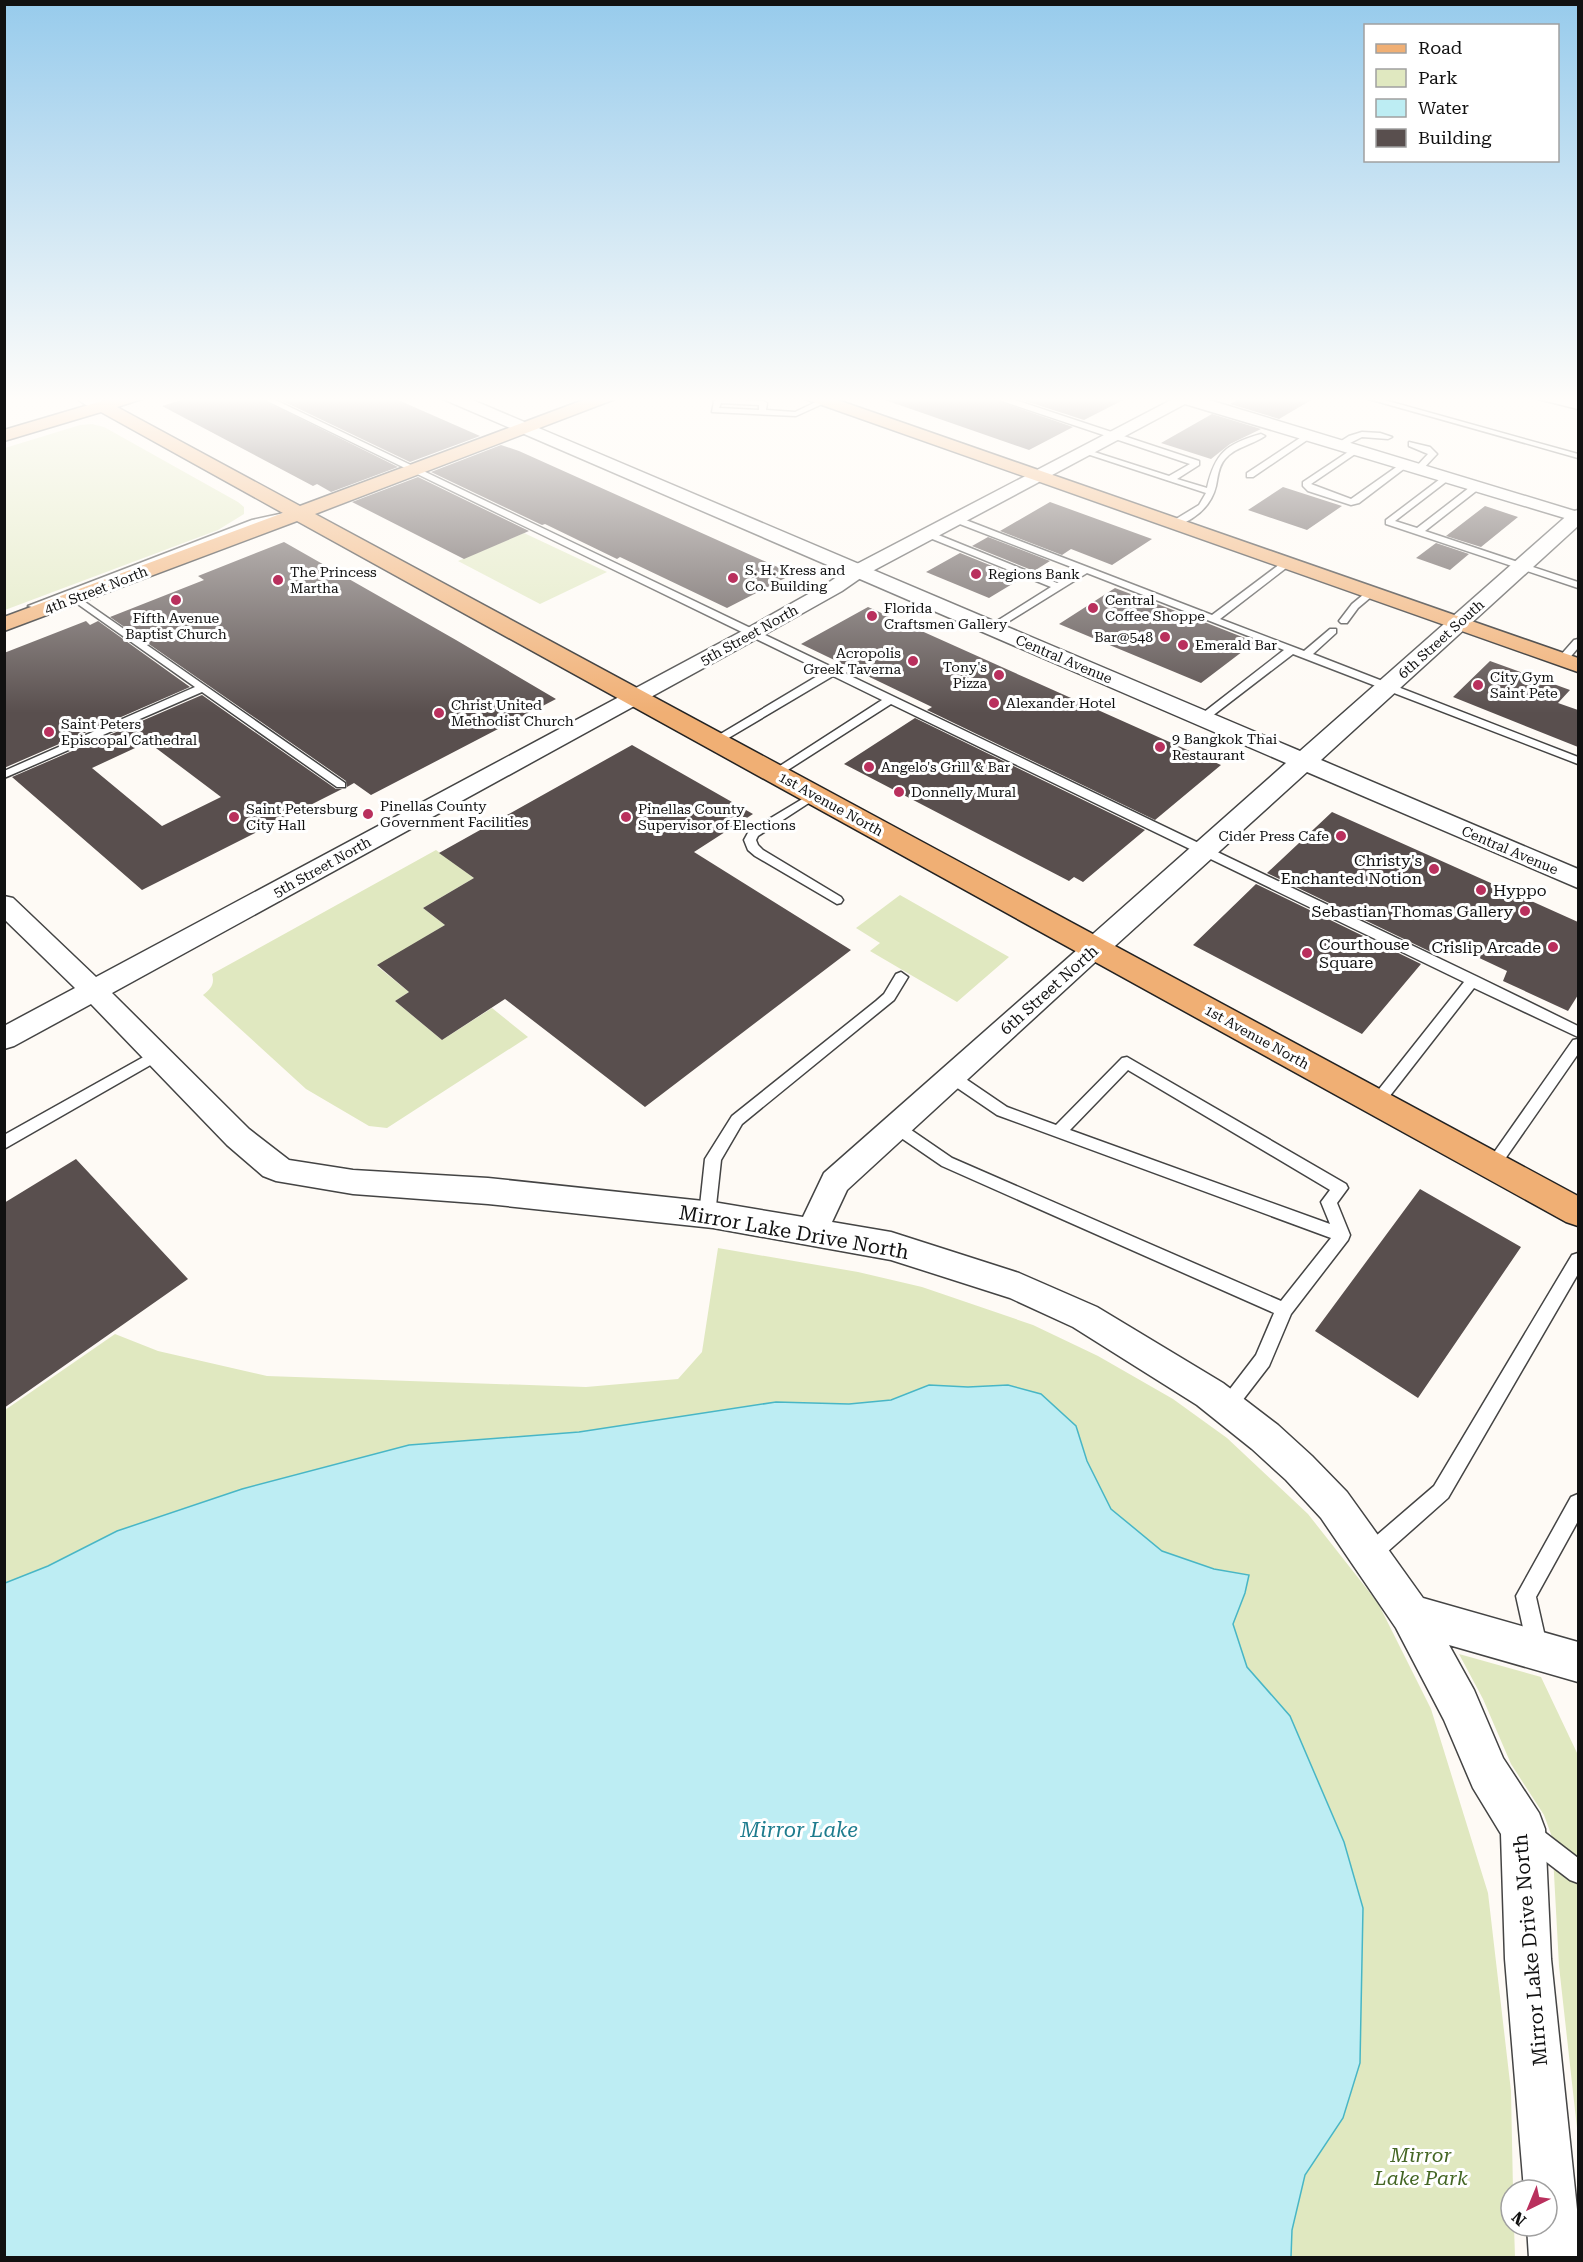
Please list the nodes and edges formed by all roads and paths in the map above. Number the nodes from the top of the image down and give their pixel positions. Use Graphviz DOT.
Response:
graph roads {
  1 [pos="278,502"];
  2 [pos="330,502"];
  3 [pos="480,502"];
  4 [pos="696,502"];
  5 [pos="988,502"];
  6 [pos="1111,502"];
  7 [pos="1206,502"];
  8 [pos="1416,502"];
  9 [pos="1457,502"];
  10 [pos="1529,502"];
  11 [pos="299,513"];
  12 [pos="1578,516"];
  13 [pos="955,519"];
  14 [pos="1174,524"];
  15 [pos="1418,532"];
  16 [pos="928,534"];
  17 [pos="1287,563"];
  18 [pos="1522,567"];
  19 [pos="858,571"];
  20 [pos="1084,571"];
  21 [pos="1578,585"];
  22 [pos="1058,587"];
  23 [pos="1372,592"];
  24 [pos="75,598"];
  25 [pos="4,617"];
  26 [pos="1212,620"];
  27 [pos="1344,621"];
  28 [pos="1459,623"];
  29 [pos="4,625"];
  30 [pos="992,628"];
  31 [pos="1333,631"];
  32 [pos="753,633"];
  33 [pos="1578,642"];
  34 [pos="1291,650"];
  35 [pos="1305,656"];
  36 [pos="1571,662"];
  37 [pos="834,671"];
  38 [pos="1387,687"];
  39 [pos="202,688"];
  40 [pos="635,697"];
  41 [pos="892,699"];
  42 [pos="1203,718"];
  43 [pos="716,741"];
  44 [pos="1578,761"];
  45 [pos="1304,762"];
  46 [pos="776,774"];
  47 [pos="4,775"];
  48 [pos="341,786"];
  49 [pos="814,795"];
  50 [pos="1204,850"];
  51 [pos="1578,879"];
  52 [pos="837,900"];
  53 [pos="4,904"];
  54 [pos="1095,948"];
  55 [pos="901,977"];
  56 [pos="1473,980"];
  57 [pos="94,991"];
  58 [pos="1578,1032"];
  59 [pos="4,1039"];
  60 [pos="1578,1044"];
  61 [pos="156,1055"];
  62 [pos="952,1077"];
  63 [pos="1377,1102"];
  64 [pos="896,1127"];
  65 [pos="1059,1132"];
  66 [pos="4,1143"];
  67 [pos="1493,1165"];
  68 [pos="1578,1212"];
  69 [pos="707,1215"];
  70 [pos="812,1232"];
  71 [pos="1342,1235"];
  72 [pos="1578,1260"];
  73 [pos="1284,1310"];
  74 [pos="1226,1408"];
  75 [pos="1578,1503"];
  76 [pos="1370,1554"];
  77 [pos="1410,1614"];
  78 [pos="1538,1650"];
  79 [pos="1578,1662"];
  80 [pos="1523,1829"];
  81 [pos="1578,1872"];
  82 [pos="1556,2258"];
  1 -- 11 [label="main road, 1st Avenue North"];
  2 -- 11 [label="main road, 4th Street North"];
  3 -- 32 [label="lane"];
  4 -- 19 [label="street, Central Avenue"];
  5 -- 13 [label="street, 5th Street North"];
  6 -- 14 [label="main road"];
  7 -- 14 [label="lane"];
  8 -- 15 [label="lane"];
  9 -- 15 [label="lane"];
  10 -- 12 [label="street"];
  11 -- 24 [label="main road, 4th Street North"];
  11 -- 25 [label="lane"];
  11 -- 40 [label="main road, 1st Avenue North"];
  12 -- 18 [label="street, 6th Street South"];
  13 -- 16 [label="street, 5th Street North"];
  13 -- 20 [label="lane"];
  14 -- 17 [label="main road"];
  15 -- 18 [label="lane"];
  16 -- 19 [label="street, 5th Street North"];
  16 -- 22 [label="lane"];
  17 -- 23 [label="main road"];
  17 -- 26 [label="lane"];
  18 -- 21 [label="lane"];
  18 -- 28 [label="street, 6th Street South"];
  19 -- 30 [label="street, Central Avenue"];
  19 -- 32 [label="street, 5th Street North"];
  20 -- 22 [label="lane"];
  20 -- 26 [label="lane"];
  22 -- 30 [label="lane"];
  23 -- 27 [label="lane"];
  23 -- 28 [label="main road"];
  24 -- 29 [label="main road, 4th Street North"];
  24 -- 39 [label="lane"];
  26 -- 34 [label="lane"];
  28 -- 36 [label="main road"];
  28 -- 38 [label="street, 6th Street South"];
  30 -- 42 [label="street, Central Avenue"];
  31 -- 35 [label="lane"];
  32 -- 37 [label="lane"];
  32 -- 40 [label="street, 5th Street North"];
  33 -- 36 [label="lane"];
  34 -- 35 [label="lane"];
  34 -- 42 [label="lane"];
  35 -- 38 [label="lane"];
  37 -- 41 [label="lane"];
  37 -- 43 [label="lane"];
  38 -- 44 [label="lane"];
  38 -- 45 [label="street, 6th Street South"];
  39 -- 47 [label="lane"];
  39 -- 48 [label="lane"];
  40 -- 43 [label="main road, 1st Avenue North"];
  40 -- 57 [label="street, 5th Street North"];
  41 -- 46 [label="lane"];
  41 -- 50 [label="lane"];
  42 -- 45 [label="street, Central Avenue"];
  43 -- 46 [label="main road, 1st Avenue North"];
  45 -- 50 [label="street, 6th Street North"];
  45 -- 51 [label="street, Central Avenue"];
  46 -- 49 [label="main road, 1st Avenue North"];
  49 -- 52 [label="lane"];
  49 -- 54 [label="main road, 1st Avenue North"];
  50 -- 54 [label="street, 6th Street North"];
  50 -- 56 [label="lane"];
  53 -- 57 [label="street, Mirror Lake Drive North"];
  54 -- 62 [label="street, 6th Street North"];
  54 -- 63 [label="main road, 1st Avenue North"];
  55 -- 69 [label="lane"];
  56 -- 58 [label="lane"];
  56 -- 63 [label="lane"];
  57 -- 59 [label="street, 5th Street North"];
  57 -- 61 [label="street, Mirror Lake Drive North"];
  60 -- 67 [label="lane"];
  61 -- 66 [label="lane"];
  61 -- 69 [label="street, Mirror Lake Drive North"];
  62 -- 64 [label="street, 6th Street North"];
  62 -- 65 [label="lane"];
  63 -- 67 [label="main road, 1st Avenue North"];
  64 -- 70 [label="street, 6th Street North"];
  64 -- 73 [label="lane"];
  65 -- 71 [label="lane"];
  65 -- 71 [label="lane"];
  67 -- 68 [label="main road, 1st Avenue North"];
  69 -- 70 [label="street, Mirror Lake Drive North"];
  70 -- 74 [label="street, Mirror Lake Drive North"];
  71 -- 73 [label="lane"];
  72 -- 76 [label="lane"];
  73 -- 74 [label="lane"];
  74 -- 76 [label="street, Mirror Lake Drive North"];
  75 -- 78 [label="lane"];
  76 -- 77 [label="street, Mirror Lake Drive North"];
  77 -- 78 [label="street"];
  77 -- 80 [label="street, Mirror Lake Drive North"];
  78 -- 79 [label="street"];
  80 -- 81 [label="lane"];
  80 -- 82 [label="street, Mirror Lake Drive North"];
}
